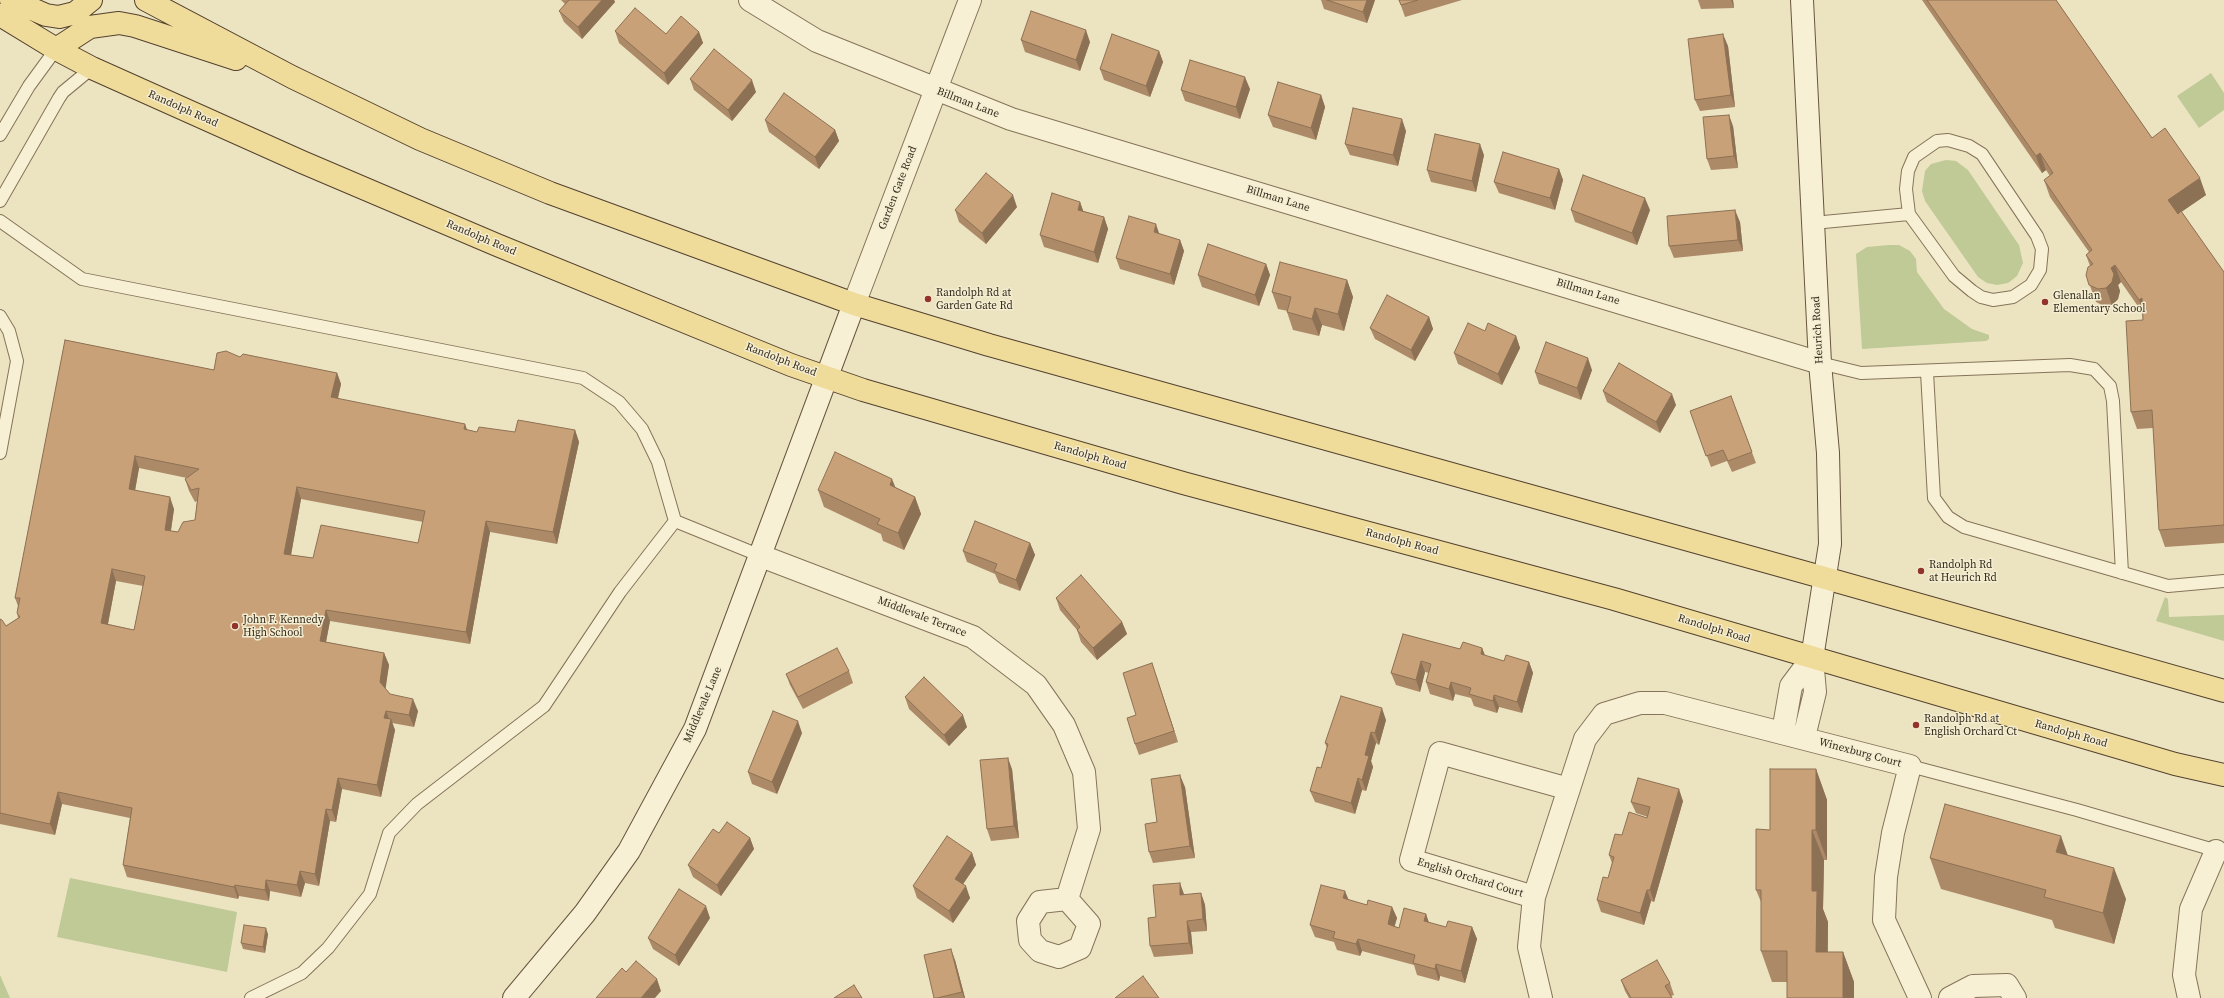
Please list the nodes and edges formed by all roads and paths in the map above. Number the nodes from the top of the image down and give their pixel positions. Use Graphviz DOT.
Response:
graph roads {
  1 [pos="11,0"];
  2 [pos="91,0"];
  3 [pos="146,0"];
  4 [pos="750,0"];
  5 [pos="970,0"];
  6 [pos="1802,0"];
  7 [pos="0,15"];
  8 [pos="56,49"];
  9 [pos="92,68"];
  10 [pos="292,77"];
  11 [pos="936,90"];
  12 [pos="0,135"];
  13 [pos="0,201"];
  14 [pos="1909,214"];
  15 [pos="0,221"];
  16 [pos="1813,223"];
  17 [pos="854,304"];
  18 [pos="0,316"];
  19 [pos="1820,363"];
  20 [pos="1927,372"];
  21 [pos="826,377"];
  22 [pos="0,453"];
  23 [pos="675,521"];
  24 [pos="761,556"];
  25 [pos="2122,573"];
  26 [pos="1825,578"];
  27 [pos="2224,581"];
  28 [pos="1812,658"];
  29 [pos="2224,691"];
  30 [pos="1782,732"];
  31 [pos="1804,738"];
  32 [pos="1910,766"];
  33 [pos="2224,775"];
  34 [pos="1569,789"];
  35 [pos="2220,852"];
  36 [pos="1534,897"];
  37 [pos="1067,899"];
  38 [pos="251,998"];
  39 [pos="514,998"];
  40 [pos="1541,998"];
  41 [pos="1920,998"];
  42 [pos="1950,998"];
  43 [pos="2015,998"];
  44 [pos="2189,998"];
  1 -- 2 [label="main road"];
  3 -- 10 [label="main road"];
  4 -- 11 [label="street, Billman Lane"];
  5 -- 11 [label="street, Garden Gate Road"];
  6 -- 16 [label="street, Heurich Road"];
  7 -- 8 [label="main road, Randolph Road"];
  8 -- 9 [label="main road, Randolph Road"];
  8 -- 10 [label="main road"];
  8 -- 12 [label="lane"];
  9 -- 13 [label="lane"];
  9 -- 21 [label="main road, Randolph Road"];
  10 -- 17 [label="main road"];
  11 -- 17 [label="street, Garden Gate Road"];
  11 -- 19 [label="street, Billman Lane"];
  14 -- 14 [label="lane"];
  14 -- 16 [label="lane"];
  15 -- 23 [label="lane"];
  16 -- 19 [label="street, Heurich Road"];
  17 -- 21 [label="street, Garden Gate Road"];
  17 -- 26 [label="main road"];
  18 -- 22 [label="lane"];
  19 -- 20 [label="lane"];
  19 -- 26 [label="street, Heurich Road"];
  20 -- 25 [label="lane"];
  20 -- 25 [label="lane"];
  21 -- 24 [label="street, Middlevale Lane"];
  21 -- 28 [label="main road, Randolph Road"];
  23 -- 24 [label="lane"];
  23 -- 38 [label="lane"];
  24 -- 37 [label="street, Middlevale Terrace"];
  24 -- 39 [label="street, Middlevale Lane"];
  25 -- 27 [label="lane"];
  26 -- 28 [label="street, Heurich Road"];
  26 -- 29 [label="main road"];
  28 -- 30 [label="street"];
  28 -- 31 [label="street, Winexburg Court"];
  28 -- 33 [label="main road, Randolph Road"];
  30 -- 31 [label="street, English Orchard Court"];
  30 -- 34 [label="street, English Orchard Court"];
  31 -- 32 [label="street, Winexburg Court"];
  32 -- 35 [label="lane"];
  32 -- 41 [label="street, Winexburg Court"];
  34 -- 36 [label="street, English Orchard Court"];
  34 -- 36 [label="street, English Orchard Court"];
  35 -- 44 [label="street"];
  36 -- 40 [label="street, English Orchard Court"];
  42 -- 43 [label="street"];
}
